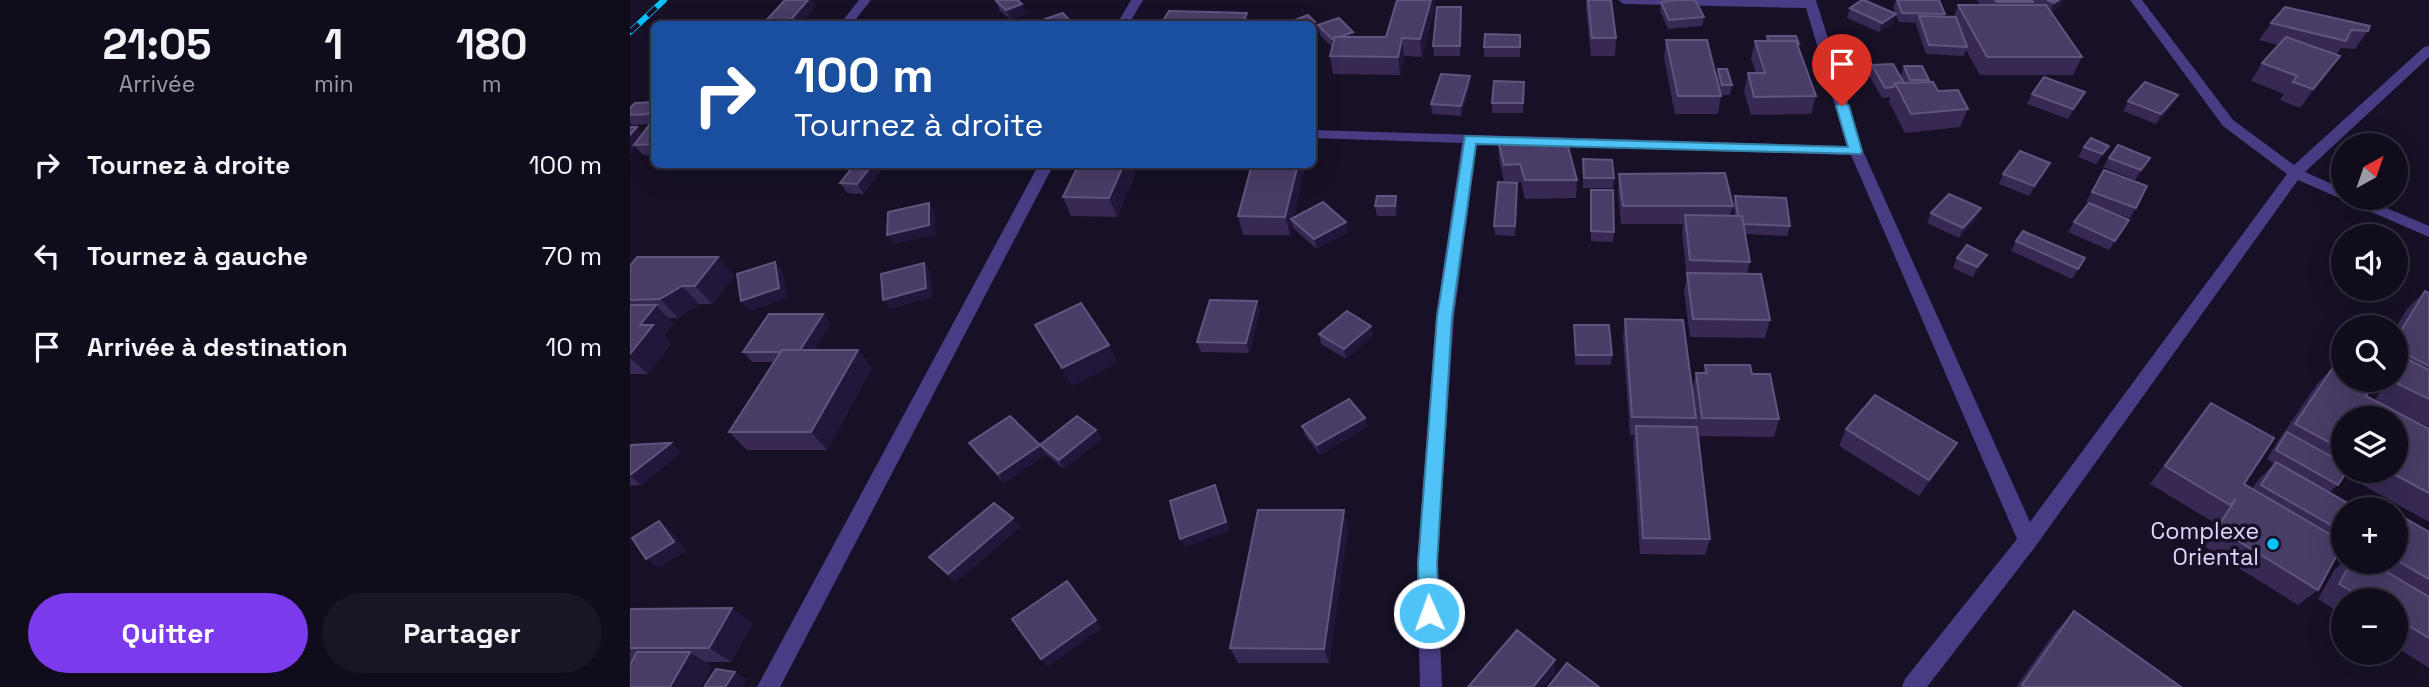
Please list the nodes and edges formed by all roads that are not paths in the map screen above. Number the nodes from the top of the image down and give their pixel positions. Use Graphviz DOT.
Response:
graph roads {
  1 [pos="865,0"];
  2 [pos="1137,0"];
  3 [pos="1624,0"];
  4 [pos="2136,0"];
  5 [pos="1810,2"];
  6 [pos="848,21"];
  7 [pos="1126,21"];
  8 [pos="2429,50"];
  9 [pos="1316,134"];
  10 [pos="1470,139"];
  11 [pos="1856,151"];
  12 [pos="1045,168"];
  13 [pos="2295,173"];
  14 [pos="2331,190"];
  15 [pos="2378,210"];
  16 [pos="2429,232"];
  17 [pos="2028,541"];
  18 [pos="768,687"];
  19 [pos="1431,687"];
  20 [pos="1913,687"];
  1 -- 6 [label="street"];
  2 -- 7 [label="street"];
  3 -- 5 [label="street"];
  4 -- 13 [label="street"];
  5 -- 11 [label="street"];
  8 -- 13 [label="street"];
  9 -- 10 [label="street"];
  10 -- 11 [label="street"];
  10 -- 19 [label="street"];
  11 -- 17 [label="street"];
  12 -- 18 [label="street"];
  13 -- 14 [label="street"];
  13 -- 17 [label="street"];
  15 -- 16 [label="street"];
  17 -- 20 [label="street"];
}
